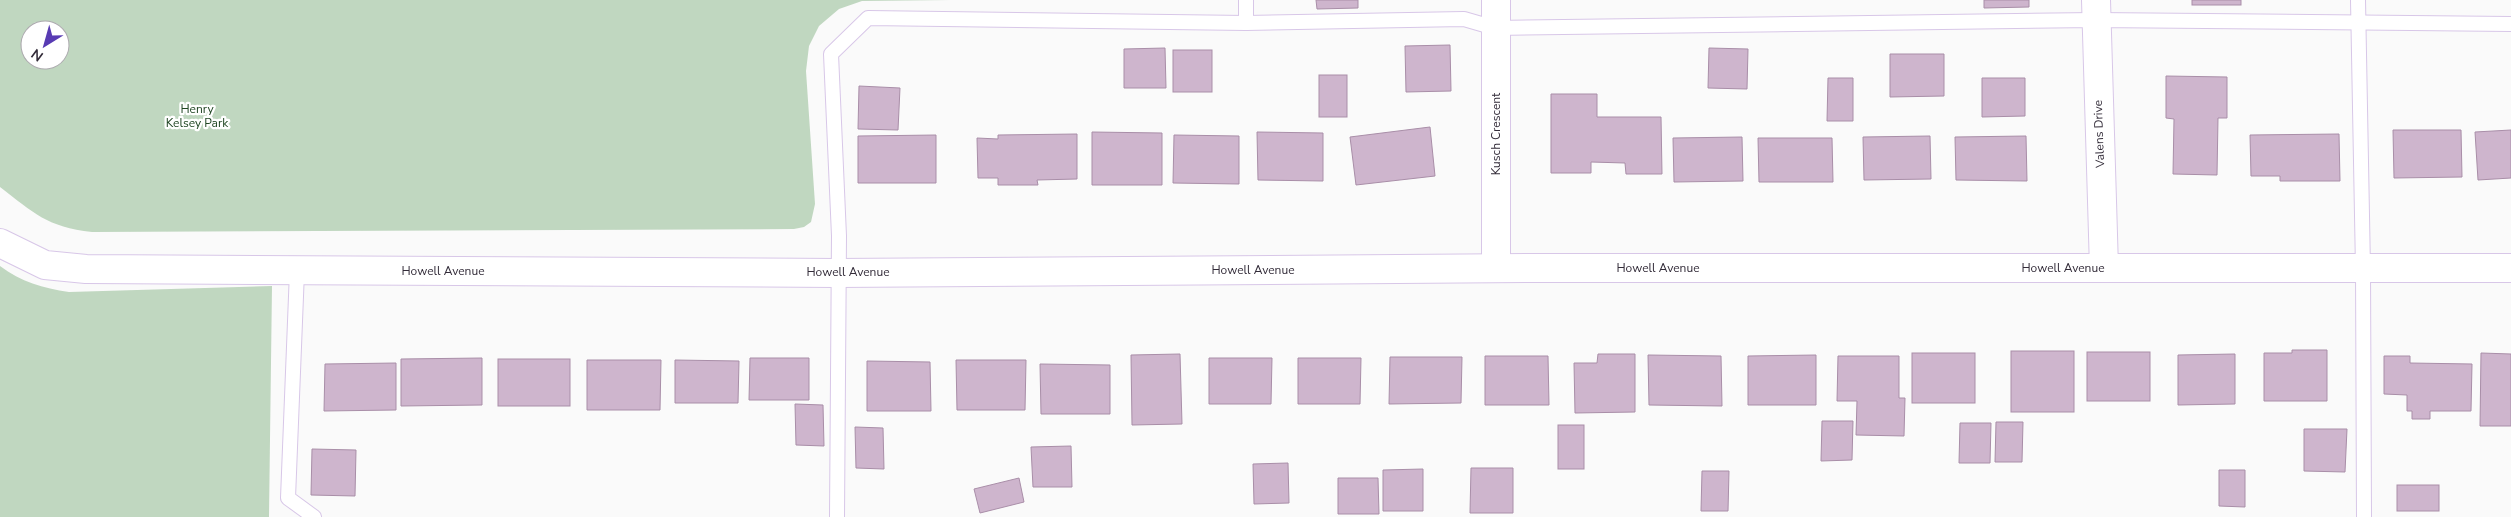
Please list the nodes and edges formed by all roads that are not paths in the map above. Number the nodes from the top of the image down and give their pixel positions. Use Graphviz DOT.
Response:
graph roads {
  1 [pos="1246,0"];
  2 [pos="1496,0"];
  3 [pos="2358,0"];
  4 [pos="2096,10"];
  5 [pos="1246,23"];
  6 [pos="2358,24"];
  7 [pos="2511,24"];
  8 [pos="1496,28"];
  9 [pos="0,243"];
  10 [pos="1496,268"];
  11 [pos="2104,268"];
  12 [pos="2363,268"];
  13 [pos="2511,268"];
  14 [pos="296,271"];
  15 [pos="838,273"];
  16 [pos="314,517"];
  17 [pos="837,517"];
  18 [pos="2364,517"];
  1 -- 5 [label="lane"];
  2 -- 8 [label="street, Kusch Crescent"];
  3 -- 6 [label="lane"];
  4 -- 6 [label="lane"];
  4 -- 8 [label="lane"];
  4 -- 11 [label="street, Valens Drive"];
  5 -- 8 [label="lane"];
  5 -- 15 [label="lane"];
  6 -- 7 [label="lane"];
  6 -- 12 [label="lane"];
  8 -- 10 [label="street, Kusch Crescent"];
  9 -- 14 [label="street, Howell Avenue"];
  10 -- 11 [label="street, Howell Avenue"];
  10 -- 15 [label="street, Howell Avenue"];
  11 -- 12 [label="street, Howell Avenue"];
  12 -- 13 [label="street, Howell Avenue"];
  12 -- 18 [label="lane"];
  14 -- 15 [label="street, Howell Avenue"];
  14 -- 16 [label="lane"];
  15 -- 17 [label="lane"];
}
